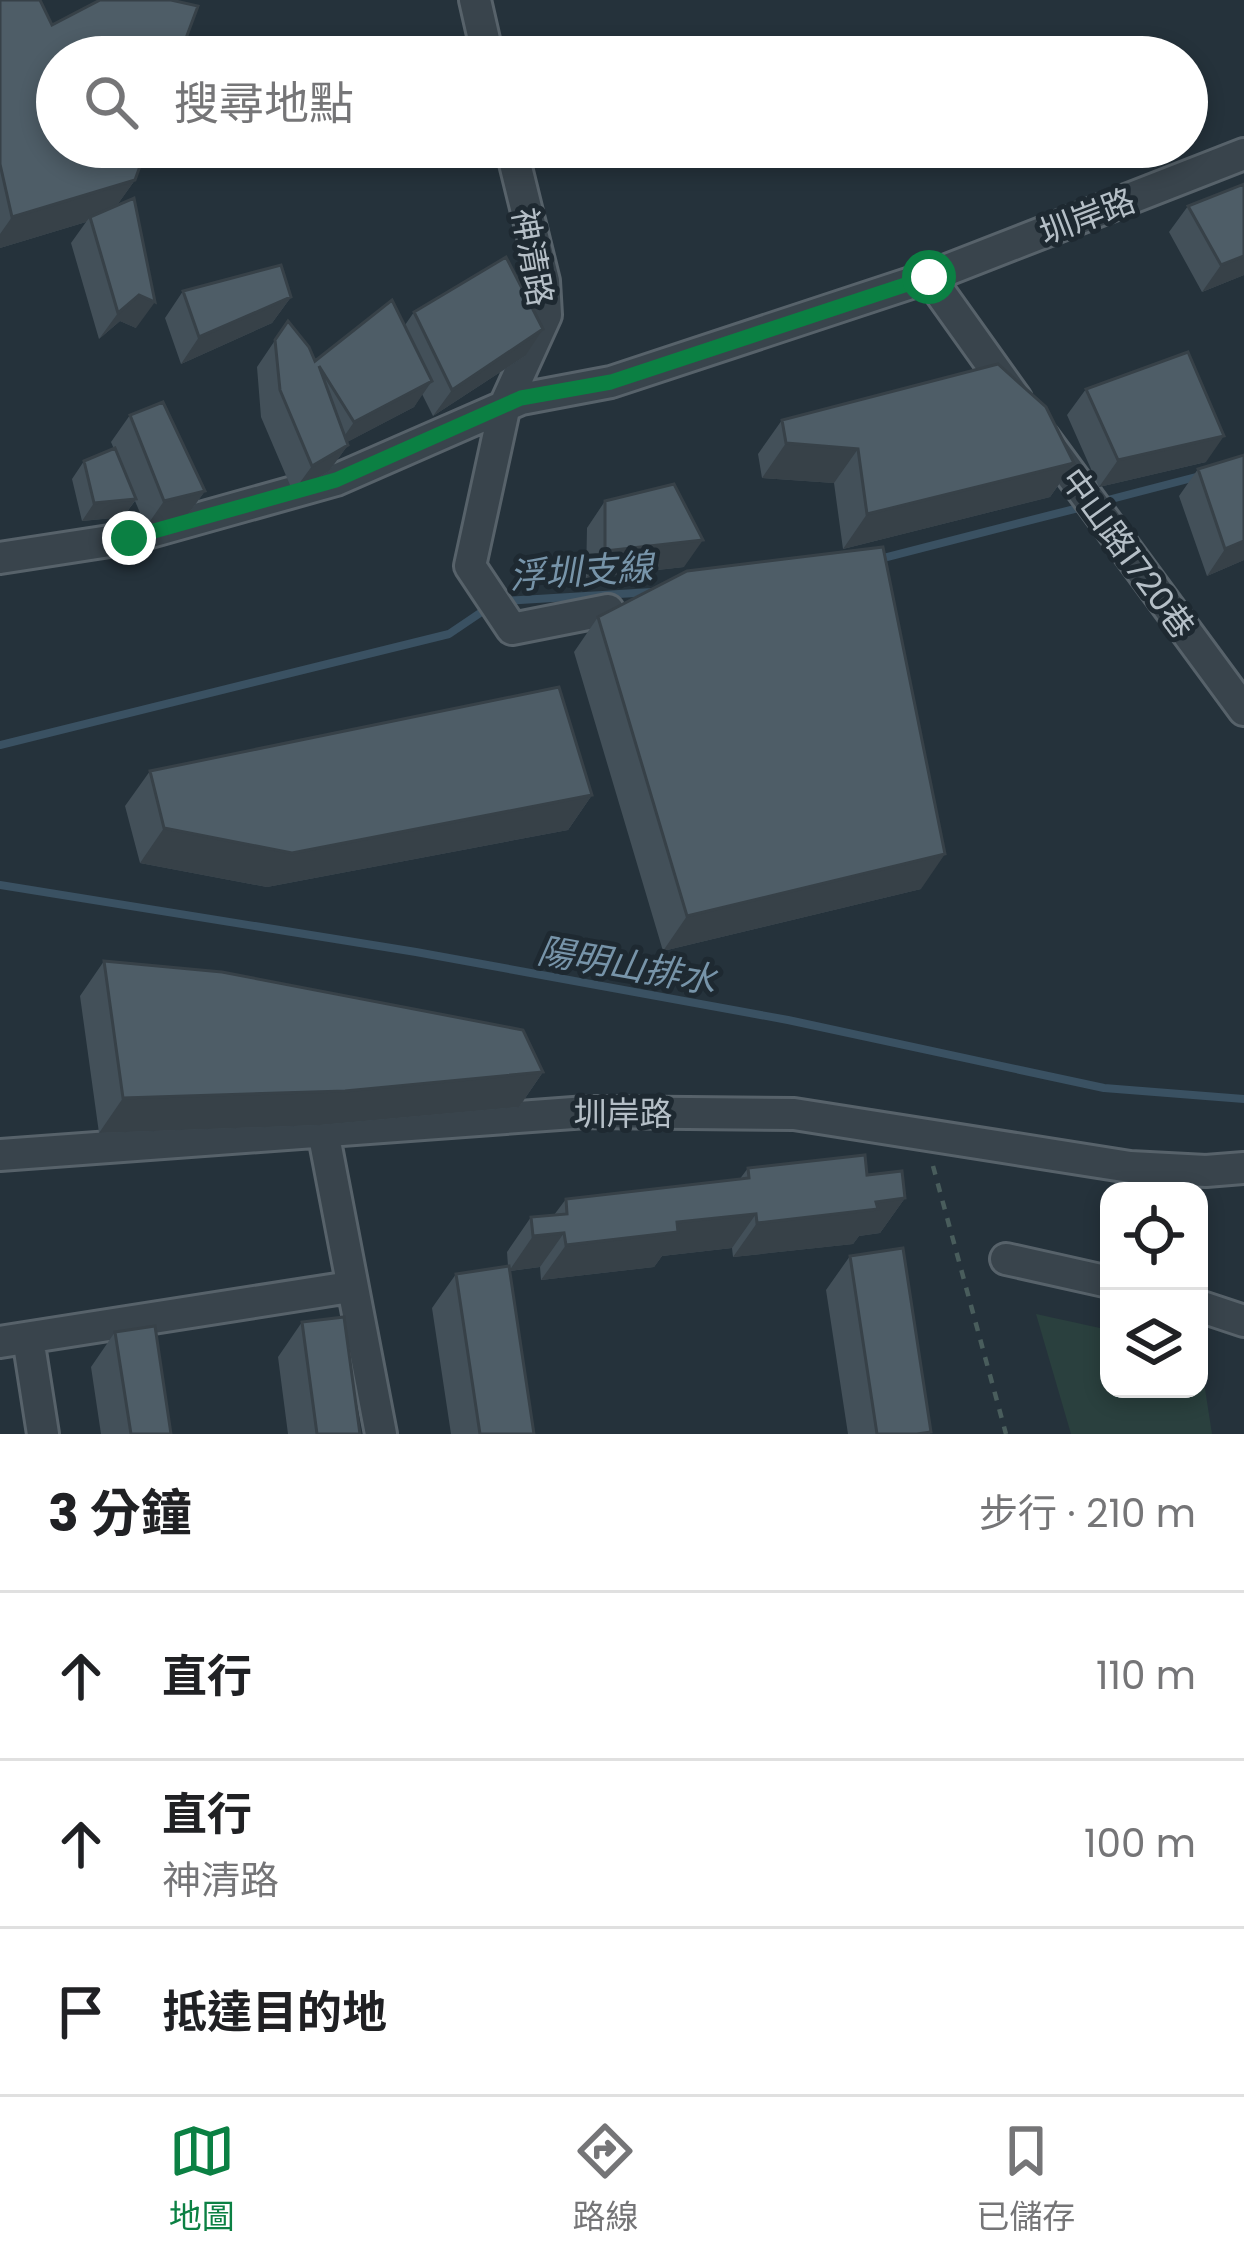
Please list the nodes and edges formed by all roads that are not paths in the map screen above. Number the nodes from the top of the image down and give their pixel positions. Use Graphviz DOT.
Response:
graph roads {
  1 [pos="475,0"];
  2 [pos="483,36"];
  3 [pos="1244,154"];
  4 [pos="516,168"];
  5 [pos="929,277"];
  6 [pos="506,405"];
  7 [pos="0,558"];
  8 [pos="608,610"];
  9 [pos="1244,710"];
  10 [pos="323,1132"];
  11 [pos="0,1156"];
  12 [pos="1244,1168"];
  13 [pos="1006,1259"];
  14 [pos="1100,1280"];
  15 [pos="350,1287"];
  16 [pos="1208,1309"];
  17 [pos="1244,1321"];
  18 [pos="14,1341"];
  19 [pos="43,1434"];
  20 [pos="380,1434"];
  1 -- 2 [label="street"];
  3 -- 5 [label="street, 圳岸路"];
  4 -- 6 [label="street, 神清路"];
  5 -- 6 [label="street, 圳岸路"];
  5 -- 9 [label="street, 中山路1720巷"];
  6 -- 7 [label="street"];
  6 -- 8 [label="street, 神清路"];
  10 -- 11 [label="street, 圳岸路"];
  10 -- 12 [label="street, 圳岸路"];
  10 -- 15 [label="street"];
  13 -- 14 [label="street"];
  15 -- 18 [label="street"];
  15 -- 20 [label="street"];
  16 -- 17 [label="street"];
  18 -- 19 [label="street"];
}
